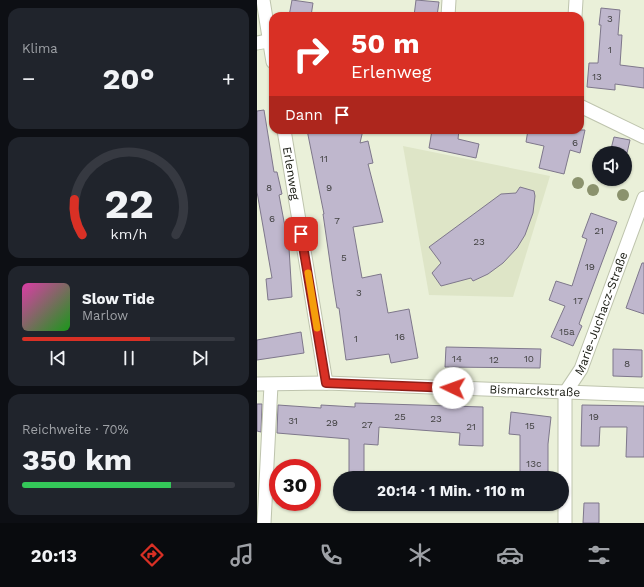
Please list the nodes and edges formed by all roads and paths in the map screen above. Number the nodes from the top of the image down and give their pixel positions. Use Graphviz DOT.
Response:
graph roads {
  1 [pos="263,0"];
  2 [pos="449,0"];
  3 [pos="576,0"];
  4 [pos="448,12"];
  5 [pos="575,12"];
  6 [pos="267,41"];
  7 [pos="584,108"];
  8 [pos="285,134"];
  9 [pos="644,137"];
  10 [pos="644,198"];
  11 [pos="326,383"];
  12 [pos="257,384"];
  13 [pos="271,385"];
  14 [pos="565,393"];
  15 [pos="644,395"];
  16 [pos="264,523"];
  17 [pos="565,523"];
  1 -- 6 [label="street"];
  2 -- 4 [label="street"];
  3 -- 5 [label="street"];
  7 -- 9 [label="street"];
  8 -- 11 [label="street, Erlenweg"];
  10 -- 14 [label="street, Marie-Juchacz-Straße"];
  11 -- 13 [label="street, Bismarckstraße"];
  11 -- 14 [label="street, Bismarckstraße"];
  12 -- 13 [label="street, Bismarckstraße"];
  13 -- 16 [label="street"];
  14 -- 15 [label="street, Bismarckstraße"];
  14 -- 17 [label="street"];
}
